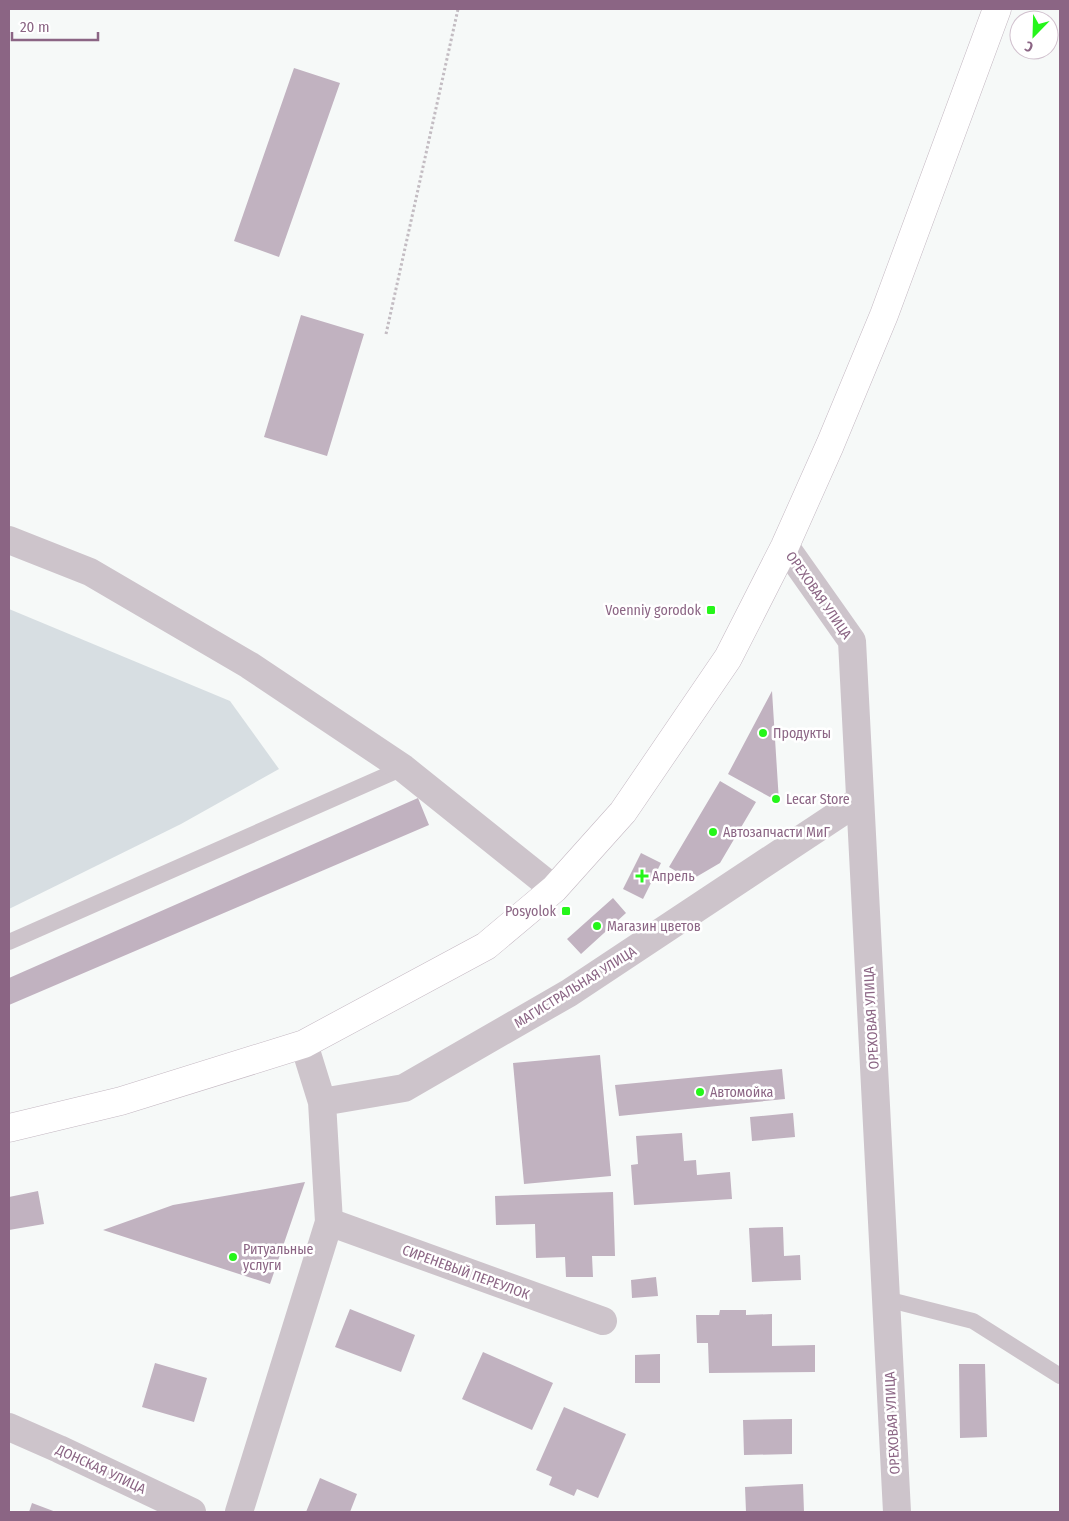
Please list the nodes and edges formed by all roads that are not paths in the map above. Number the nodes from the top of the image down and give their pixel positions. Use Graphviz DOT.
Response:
graph roads {
  1 [pos="997,9"];
  2 [pos="9,540"];
  3 [pos="785,546"];
  4 [pos="403,768"];
  5 [pos="860,800"];
  6 [pos="554,889"];
  7 [pos="9,942"];
  8 [pos="304,1044"];
  9 [pos="322,1102"];
  10 [pos="9,1128"];
  11 [pos="329,1222"];
  12 [pos="886,1299"];
  13 [pos="603,1321"];
  14 [pos="1060,1376"];
  15 [pos="9,1427"];
  16 [pos="192,1512"];
  17 [pos="239,1512"];
  18 [pos="896,1512"];
  1 -- 3 [label="main road"];
  2 -- 4 [label="street"];
  3 -- 5 [label="street, ОРЕХОВАЯ УЛИЦА"];
  3 -- 6 [label="main road"];
  4 -- 6 [label="street"];
  4 -- 7 [label="lane"];
  5 -- 9 [label="street, МАГИСТРАЛЬНАЯ УЛИЦА"];
  5 -- 12 [label="street, ОРЕХОВАЯ УЛИЦА"];
  6 -- 8 [label="main road"];
  8 -- 9 [label="street"];
  8 -- 10 [label="main road"];
  9 -- 11 [label="street"];
  11 -- 13 [label="street, СИРЕНЕВЫЙ ПЕРЕУЛОК"];
  11 -- 17 [label="street"];
  12 -- 14 [label="lane"];
  12 -- 18 [label="street, ОРЕХОВАЯ УЛИЦА"];
  15 -- 16 [label="street, ДОНСКАЯ УЛИЦА"];
}
